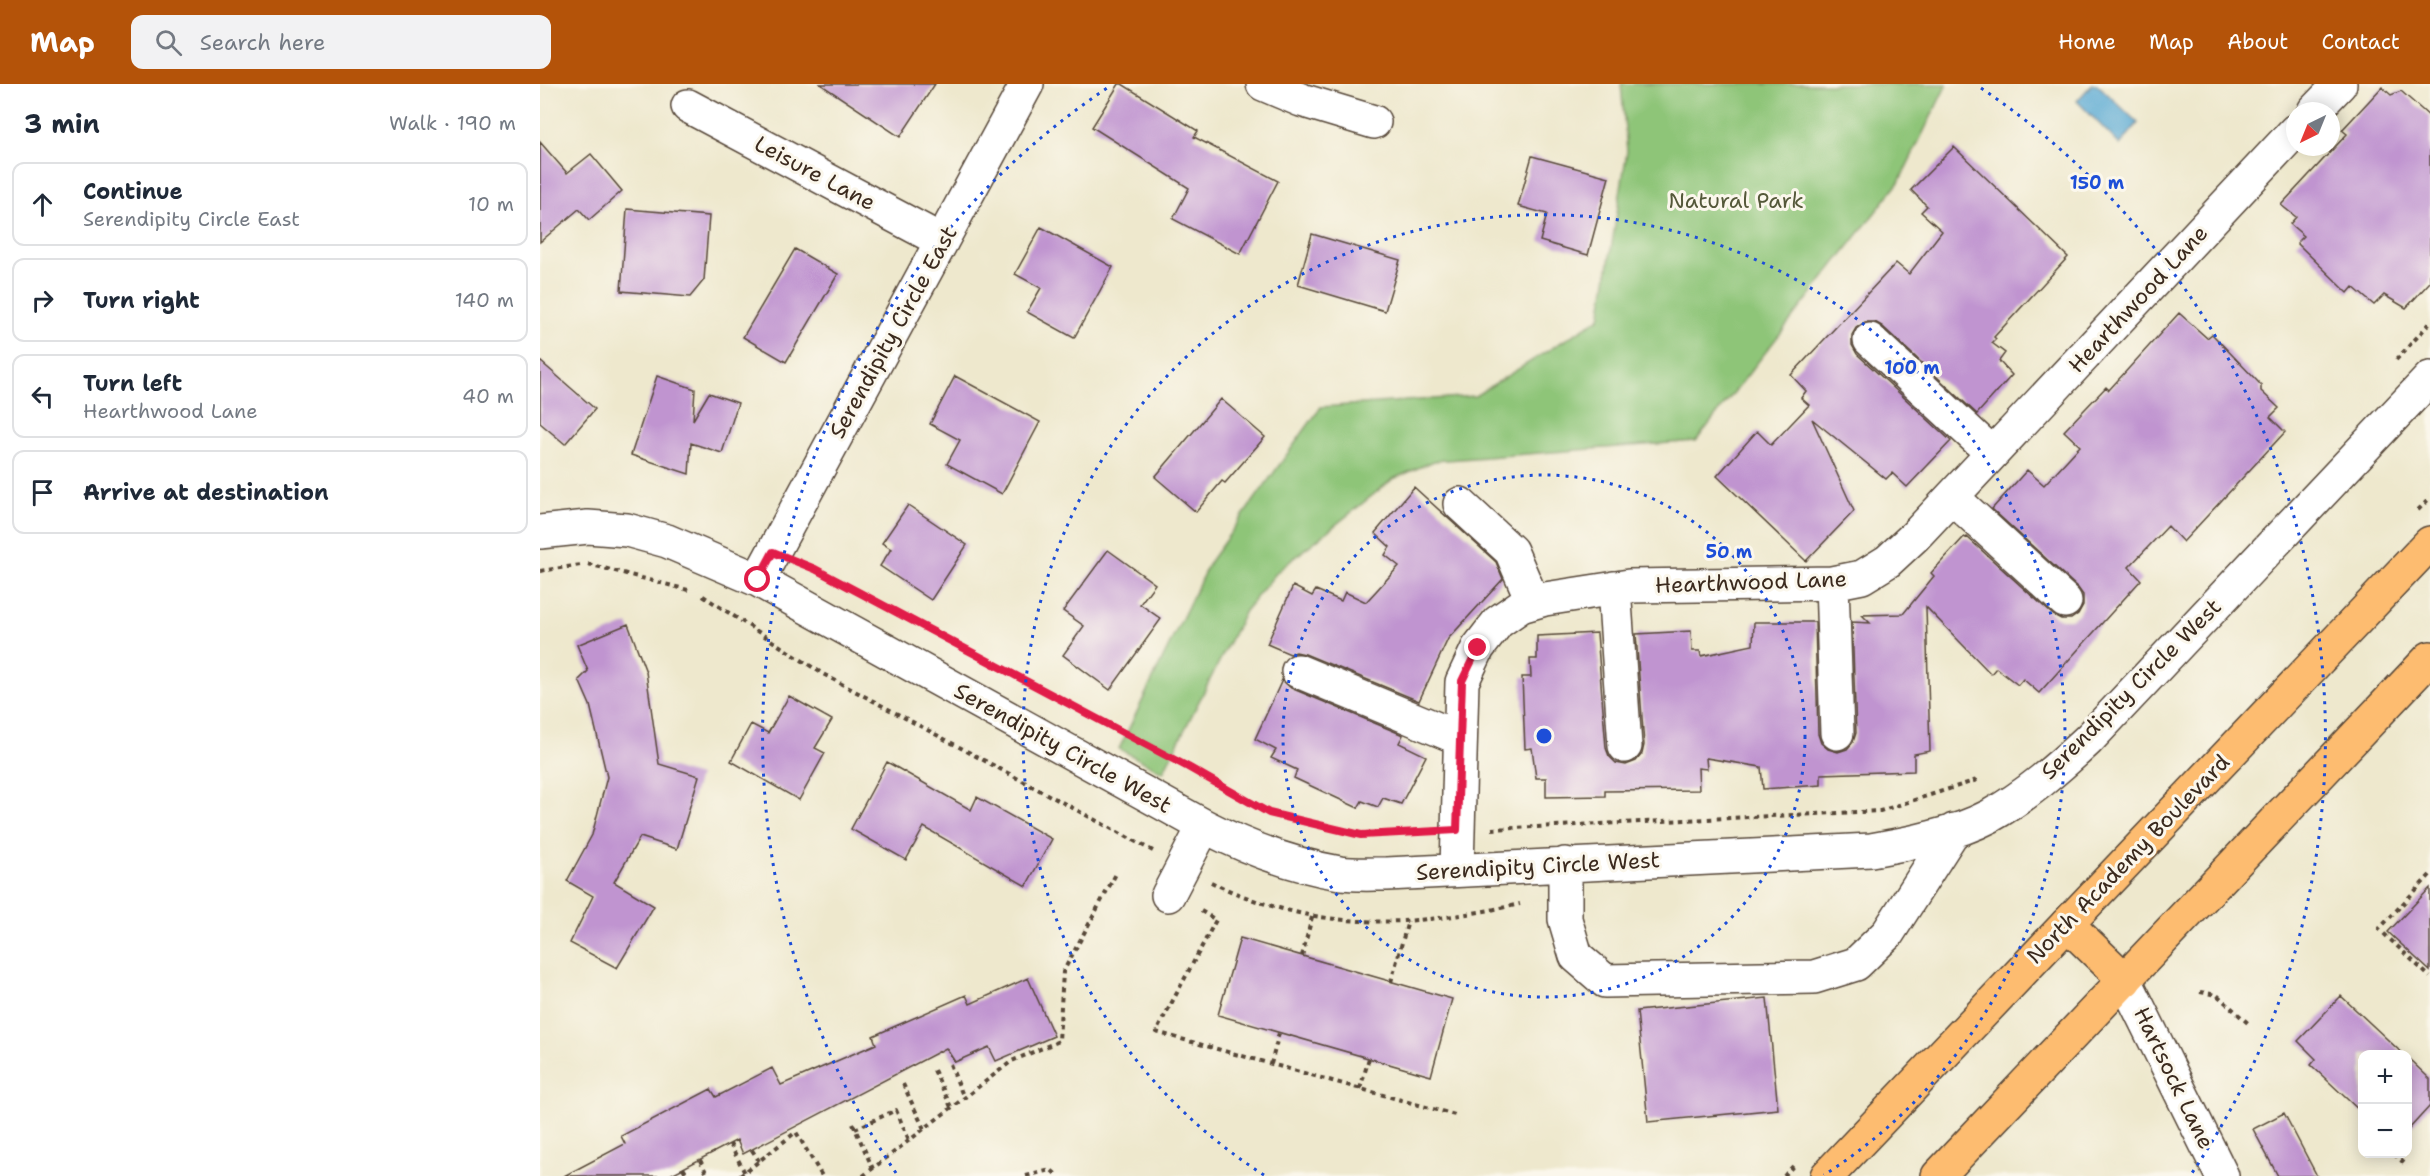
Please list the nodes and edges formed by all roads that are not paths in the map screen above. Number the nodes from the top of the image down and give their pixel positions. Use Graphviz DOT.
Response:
graph roads {
  1 [pos="1027,84"];
  2 [pos="1263,84"];
  3 [pos="2340,84"];
  4 [pos="2323,102"];
  5 [pos="688,106"];
  6 [pos="1374,122"];
  7 [pos="2286,141"];
  8 [pos="942,241"];
  9 [pos="1870,340"];
  10 [pos="2430,378"];
  11 [pos="1992,453"];
  12 [pos="1952,497"];
  13 [pos="1460,504"];
  14 [pos="540,532"];
  15 [pos="2430,543"];
  16 [pos="758,580"];
  17 [pos="1832,583"];
  18 [pos="1614,588"];
  19 [pos="2065,601"];
  20 [pos="1533,602"];
  21 [pos="2430,658"];
  22 [pos="1298,671"];
  23 [pos="1838,732"];
  24 [pos="1459,738"];
  25 [pos="1625,746"];
  26 [pos="1204,826"];
  27 [pos="1954,830"];
  28 [pos="1565,864"];
  29 [pos="1456,869"];
  30 [pos="1167,895"];
  31 [pos="2067,924"];
  32 [pos="2125,980"];
  33 [pos="1827,1176"];
  34 [pos="1938,1176"];
  35 [pos="2222,1176"];
  1 -- 8 [label="street, Serendipity Circle East"];
  2 -- 6 [label="street"];
  3 -- 4 [label="street"];
  5 -- 8 [label="street, Leisure Lane"];
  7 -- 11 [label="street, Hearthwood Lane"];
  8 -- 16 [label="street, Serendipity Circle East"];
  9 -- 11 [label="street"];
  10 -- 27 [label="street, Serendipity Circle West"];
  11 -- 12 [label="street, Hearthwood Lane"];
  12 -- 17 [label="street, Hearthwood Lane"];
  12 -- 19 [label="street"];
  13 -- 20 [label="street"];
  14 -- 16 [label="street, Serendipity Circle West"];
  15 -- 31 [label="main road, North Academy Boulevard"];
  16 -- 26 [label="street, Serendipity Circle West"];
  17 -- 18 [label="street, Hearthwood Lane"];
  17 -- 23 [label="street"];
  18 -- 20 [label="street, Hearthwood Lane"];
  18 -- 25 [label="street"];
  20 -- 24 [label="street, Hearthwood Lane"];
  21 -- 32 [label="main road"];
  22 -- 24 [label="street"];
  24 -- 29 [label="street, Hearthwood Lane"];
  26 -- 29 [label="street, Serendipity Circle West"];
  26 -- 30 [label="street"];
  27 -- 28 [label="street, Serendipity Circle West"];
  27 -- 28 [label="street"];
  28 -- 29 [label="street, Serendipity Circle West"];
  31 -- 32 [label="main road"];
  31 -- 33 [label="main road, North Academy Boulevard"];
  32 -- 34 [label="main road"];
  32 -- 35 [label="street, Hartsock Lane"];
}
